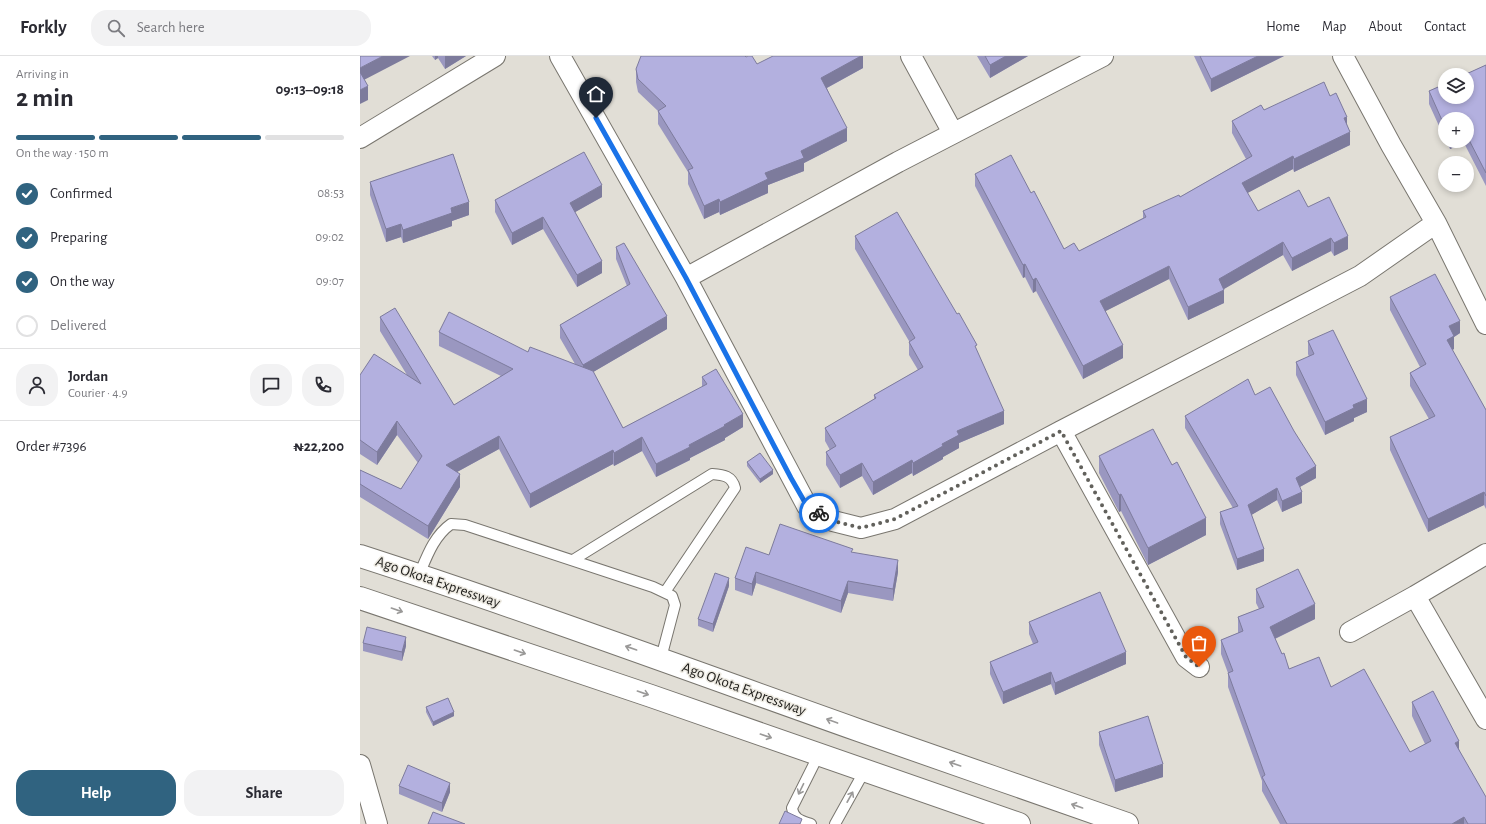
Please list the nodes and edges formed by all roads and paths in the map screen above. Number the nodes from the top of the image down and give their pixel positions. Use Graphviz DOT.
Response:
graph roads {
  1 [pos="495,56"];
  2 [pos="560,56"];
  3 [pos="911,56"];
  4 [pos="1103,56"];
  5 [pos="1343,56"];
  6 [pos="953,133"];
  7 [pos="360,138"];
  8 [pos="1436,223"];
  9 [pos="686,278"];
  10 [pos="1486,324"];
  11 [pos="1061,431"];
  12 [pos="1486,554"];
  13 [pos="360,556"];
  14 [pos="573,560"];
  15 [pos="419,575"];
  16 [pos="665,592"];
  17 [pos="1415,596"];
  18 [pos="360,598"];
  19 [pos="1350,632"];
  20 [pos="661,658"];
  21 [pos="1199,667"];
  22 [pos="1486,719"];
  23 [pos="819,754"];
  24 [pos="360,765"];
  25 [pos="865,770"];
  26 [pos="1097,819"];
  27 [pos="377,824"];
  28 [pos="811,824"];
  29 [pos="834,824"];
  30 [pos="1019,824"];
  31 [pos="1128,824"];
  1 -- 7 [label="street"];
  2 -- 9 [label="street"];
  3 -- 6 [label="street"];
  4 -- 6 [label="street"];
  5 -- 8 [label="street"];
  6 -- 9 [label="street"];
  8 -- 10 [label="street"];
  8 -- 11 [label="street"];
  9 -- 11 [label="street"];
  11 -- 21 [label="street"];
  12 -- 17 [label="street"];
  13 -- 15 [label="main road, Ago Okota Expressway"];
  14 -- 15 [label="lane"];
  14 -- 16 [label="lane"];
  14 -- 16 [label="lane"];
  20 -- 15 [label="main road, Ago Okota Expressway, one-way"];
  16 -- 20 [label="lane"];
  17 -- 19 [label="street"];
  17 -- 22 [label="street"];
  18 -- 23 [label="main road, one-way"];
  26 -- 20 [label="main road, Ago Okota Expressway, one-way"];
  23 -- 25 [label="main road"];
  23 -- 28 [label="lane, one-way"];
  24 -- 27 [label="street"];
  29 -- 25 [label="lane, one-way"];
  25 -- 30 [label="main road"];
  26 -- 31 [label="main road, Ago Okota Expressway"];
}
